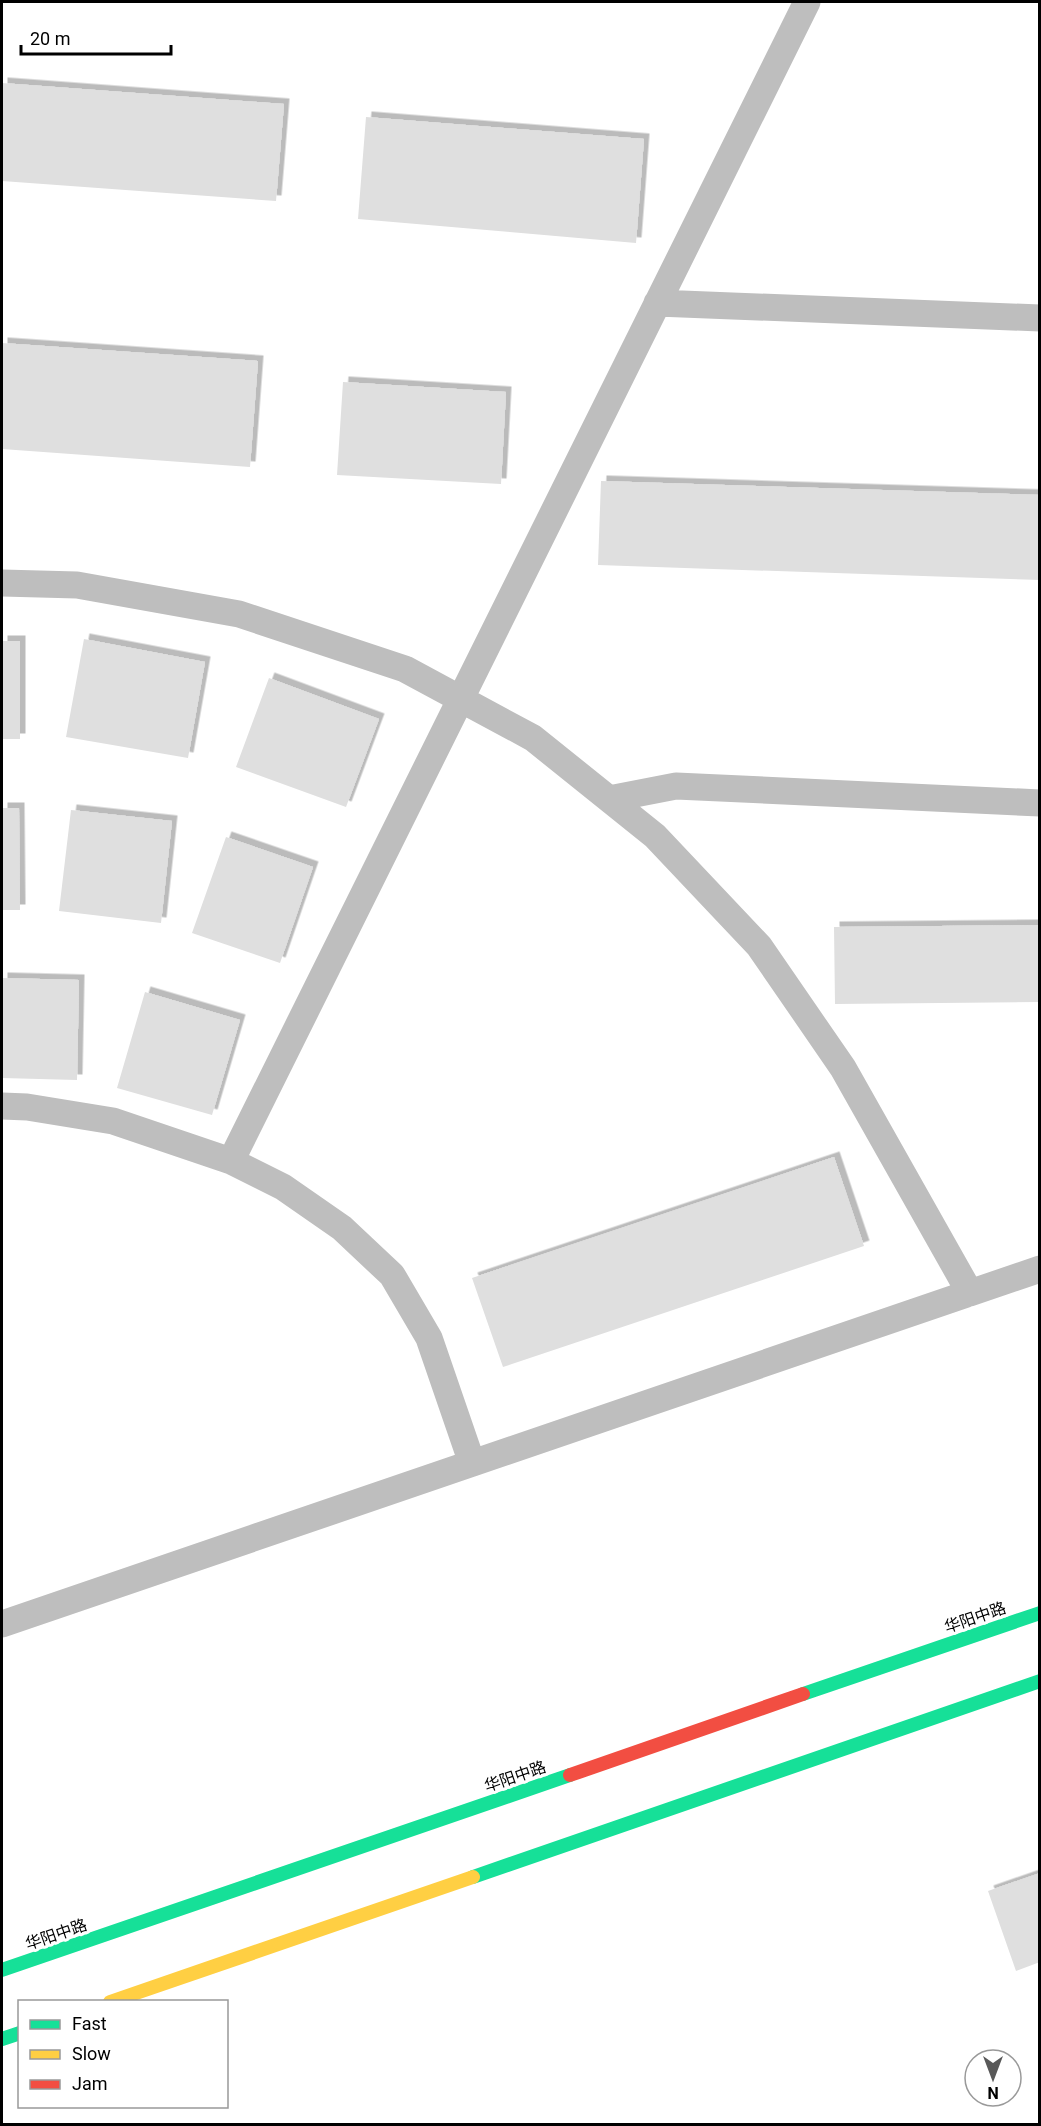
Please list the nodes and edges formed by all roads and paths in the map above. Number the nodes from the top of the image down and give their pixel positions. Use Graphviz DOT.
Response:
graph roads {
  1 [pos="807,2"];
  2 [pos="657,303"];
  3 [pos="1040,318"];
  4 [pos="2,583"];
  5 [pos="461,699"];
  6 [pos="609,799"];
  7 [pos="1040,803"];
  8 [pos="2,1106"];
  9 [pos="231,1161"];
  10 [pos="1040,1269"];
  11 [pos="970,1293"];
  12 [pos="472,1463"];
  13 [pos="1040,1613"];
  14 [pos="2,1624"];
  15 [pos="1040,1681"];
  16 [pos="2,1970"];
  17 [pos="113,2000"];
  18 [pos="18,2034"];
  19 [pos="2,2039"];
  1 -- 2 [label="lane"];
  2 -- 3 [label="lane"];
  2 -- 5 [label="lane"];
  4 -- 5 [label="lane"];
  5 -- 6 [label="lane"];
  5 -- 9 [label="lane"];
  6 -- 7 [label="lane"];
  6 -- 11 [label="lane"];
  8 -- 9 [label="lane"];
  9 -- 12 [label="lane"];
  10 -- 11 [label="lane"];
  11 -- 12 [label="lane"];
  12 -- 14 [label="lane"];
  13 -- 16 [label="main road, 华阳中路"];
  15 -- 17 [label="main road"];
  18 -- 19 [label="main road"];
}
